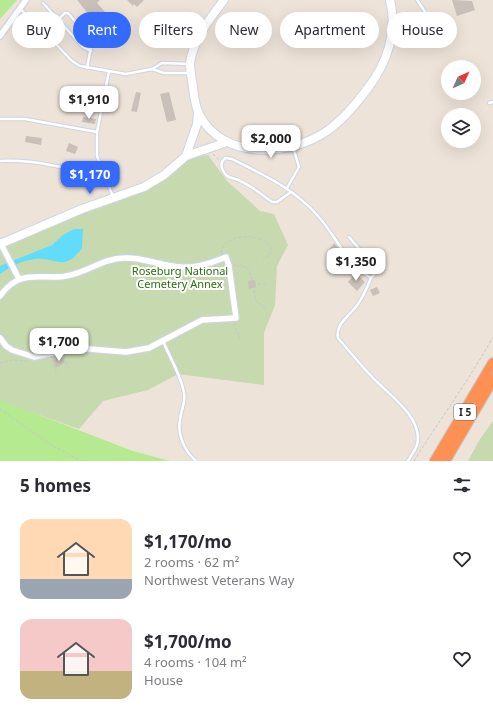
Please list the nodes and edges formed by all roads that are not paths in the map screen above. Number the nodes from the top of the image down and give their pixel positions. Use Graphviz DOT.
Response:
graph roads {
  1 [pos="26,0"];
  2 [pos="224,0"];
  3 [pos="390,0"];
  4 [pos="417,0"];
  5 [pos="43,3"];
  6 [pos="20,8"];
  7 [pos="24,12"];
  8 [pos="51,12"];
  9 [pos="425,12"];
  10 [pos="65,13"];
  11 [pos="65,28"];
  12 [pos="0,36"];
  13 [pos="60,48"];
  14 [pos="91,51"];
  15 [pos="87,68"];
  16 [pos="152,69"];
  17 [pos="191,69"];
  18 [pos="109,71"];
  19 [pos="493,102"];
  20 [pos="489,103"];
  21 [pos="198,112"];
  22 [pos="0,118"];
  23 [pos="97,132"];
  24 [pos="227,142"];
  25 [pos="293,146"];
  26 [pos="186,156"];
  27 [pos="0,161"];
  28 [pos="104,173"];
  29 [pos="287,188"];
  30 [pos="291,192"];
  31 [pos="113,197"];
  32 [pos="349,237"];
  33 [pos="0,243"];
  34 [pos="371,278"];
  35 [pos="19,279"];
  36 [pos="0,296"];
  37 [pos="0,338"];
  38 [pos="163,341"];
  39 [pos="493,363"];
  40 [pos="493,379"];
  41 [pos="493,392"];
  42 [pos="196,461"];
  43 [pos="408,461"];
  44 [pos="435,461"];
  45 [pos="446,461"];
  1 -- 6 [label="street"];
  2 -- 17 [label="street"];
  3 -- 25 [label="street"];
  4 -- 9 [label="lane"];
  5 -- 8 [label="lane"];
  6 -- 7 [label="lane"];
  6 -- 12 [label="street"];
  10 -- 14 [label="lane"];
  11 -- 14 [label="lane"];
  13 -- 15 [label="lane"];
  14 -- 15 [label="lane"];
  15 -- 18 [label="lane"];
  16 -- 17 [label="lane"];
  16 -- 17 [label="lane"];
  16 -- 18 [label="lane"];
  17 -- 21 [label="street"];
  18 -- 23 [label="lane"];
  19 -- 20 [label="lane"];
  21 -- 24 [label="street"];
  21 -- 26 [label="street"];
  22 -- 23 [label="lane"];
  23 -- 28 [label="lane"];
  24 -- 25 [label="street"];
  24 -- 26 [label="street"];
  25 -- 29 [label="lane"];
  26 -- 31 [label="street"];
  27 -- 28 [label="lane"];
  28 -- 31 [label="lane"];
  29 -- 30 [label="lane"];
  29 -- 30 [label="lane"];
  30 -- 34 [label="lane"];
  31 -- 33 [label="street"];
  32 -- 34 [label="lane"];
  33 -- 35 [label="street"];
  34 -- 43 [label="lane"];
  35 -- 36 [label="street"];
  35 -- 38 [label="street"];
  37 -- 38 [label="street"];
  38 -- 42 [label="lane"];
  39 -- 44 [label="highway, I 5"];
  40 -- 45 [label="highway, I 5"];
  41 -- 45 [label="highway"];
}
